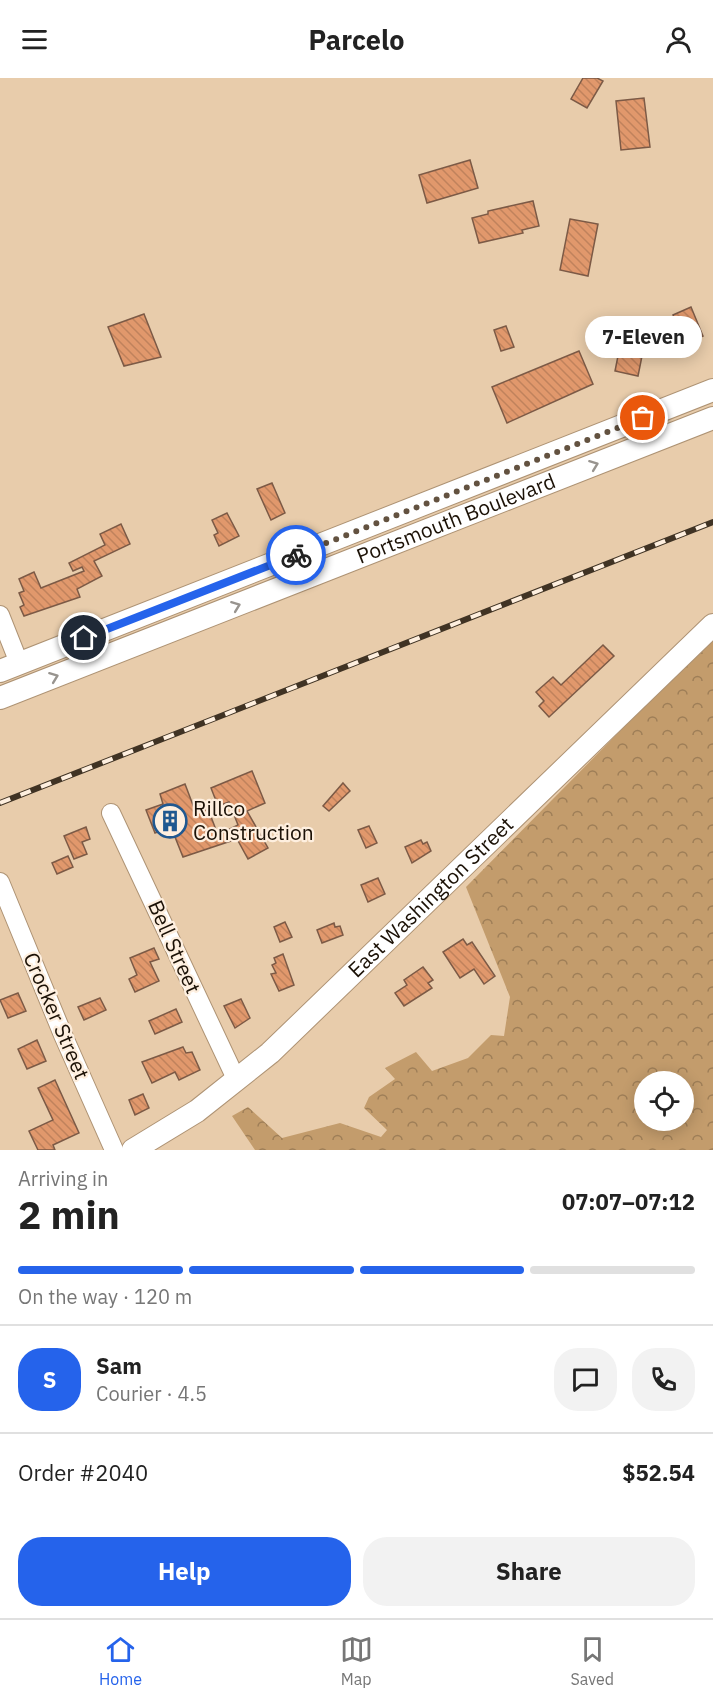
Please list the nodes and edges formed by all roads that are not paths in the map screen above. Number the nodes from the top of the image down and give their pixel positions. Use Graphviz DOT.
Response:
graph roads {
  1 [pos="713,390"];
  2 [pos="713,418"];
  3 [pos="304,552"];
  4 [pos="314,575"];
  5 [pos="0,615"];
  6 [pos="713,625"];
  7 [pos="10,667"];
  8 [pos="21,690"];
  9 [pos="0,698"];
  10 [pos="111,813"];
  11 [pos="0,882"];
  12 [pos="237,1081"];
  13 [pos="114,1150"];
  14 [pos="133,1150"];
  1 -- 3 [label="main road, Portsmouth Boulevard"];
  4 -- 2 [label="main road, Portsmouth Boulevard, one-way"];
  3 -- 4 [label="street"];
  3 -- 7 [label="main road, Portsmouth Boulevard"];
  8 -- 4 [label="main road, Portsmouth Boulevard, one-way"];
  5 -- 7 [label="street"];
  6 -- 12 [label="main road, East Washington Street"];
  7 -- 8 [label="street"];
  8 -- 9 [label="main road, Portsmouth Boulevard"];
  10 -- 12 [label="street, Bell Street"];
  11 -- 13 [label="street, Crocker Street"];
  12 -- 14 [label="main road, East Washington Street"];
}
